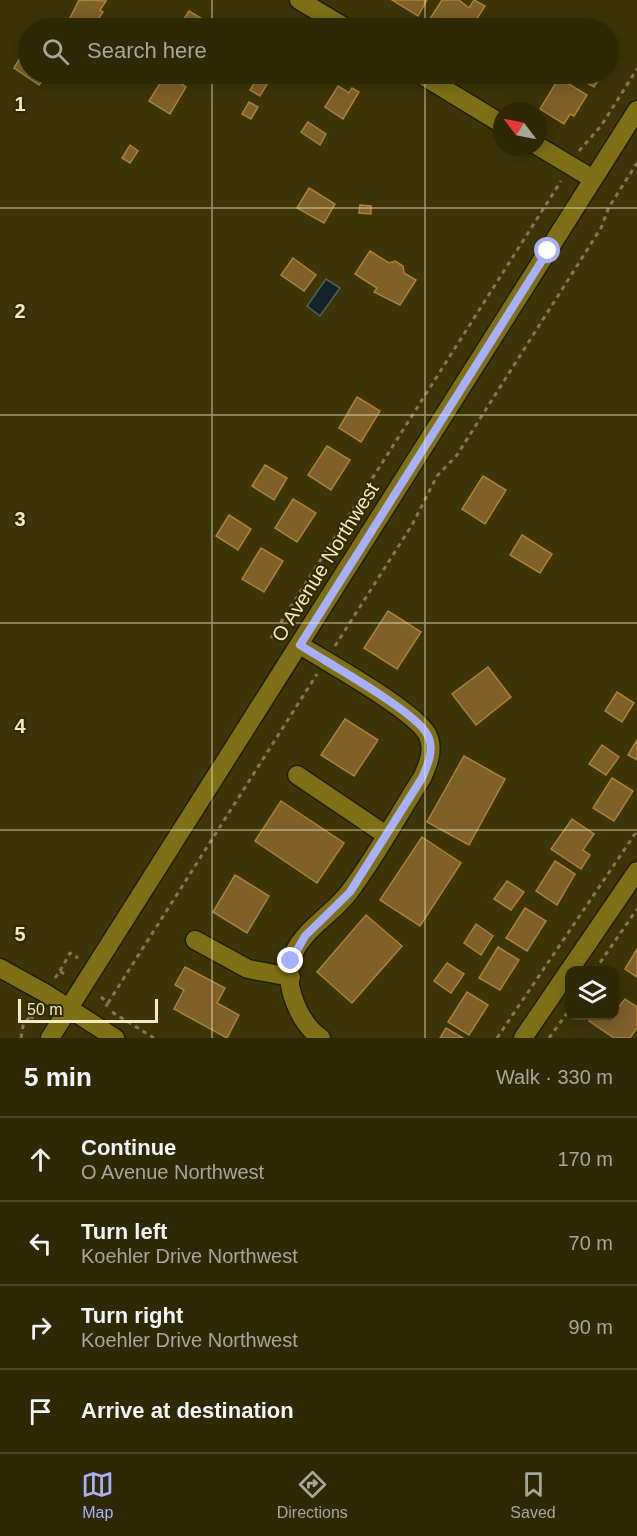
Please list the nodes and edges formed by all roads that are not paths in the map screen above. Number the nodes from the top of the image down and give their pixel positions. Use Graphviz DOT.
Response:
graph roads {
  1 [pos="299,0"];
  2 [pos="329,18"];
  3 [pos="436,84"];
  4 [pos="637,110"];
  5 [pos="493,119"];
  6 [pos="547,151"];
  7 [pos="593,179"];
  8 [pos="300,645"];
  9 [pos="297,774"];
  10 [pos="386,835"];
  11 [pos="637,871"];
  12 [pos="195,940"];
  13 [pos="0,968"];
  14 [pos="291,977"];
  15 [pos="70,1009"];
  16 [pos="50,1038"];
  17 [pos="115,1038"];
  18 [pos="321,1038"];
  19 [pos="524,1038"];
  1 -- 2 [label="street"];
  3 -- 5 [label="street"];
  4 -- 7 [label="street, O Avenue Northwest"];
  6 -- 7 [label="street"];
  7 -- 8 [label="street, O Avenue Northwest"];
  8 -- 10 [label="street"];
  8 -- 15 [label="street, O Avenue Northwest"];
  9 -- 10 [label="street"];
  10 -- 14 [label="street"];
  11 -- 19 [label="street"];
  12 -- 14 [label="street"];
  13 -- 15 [label="street"];
  14 -- 18 [label="street"];
  15 -- 16 [label="street, O Avenue Northwest"];
  15 -- 17 [label="street"];
}
